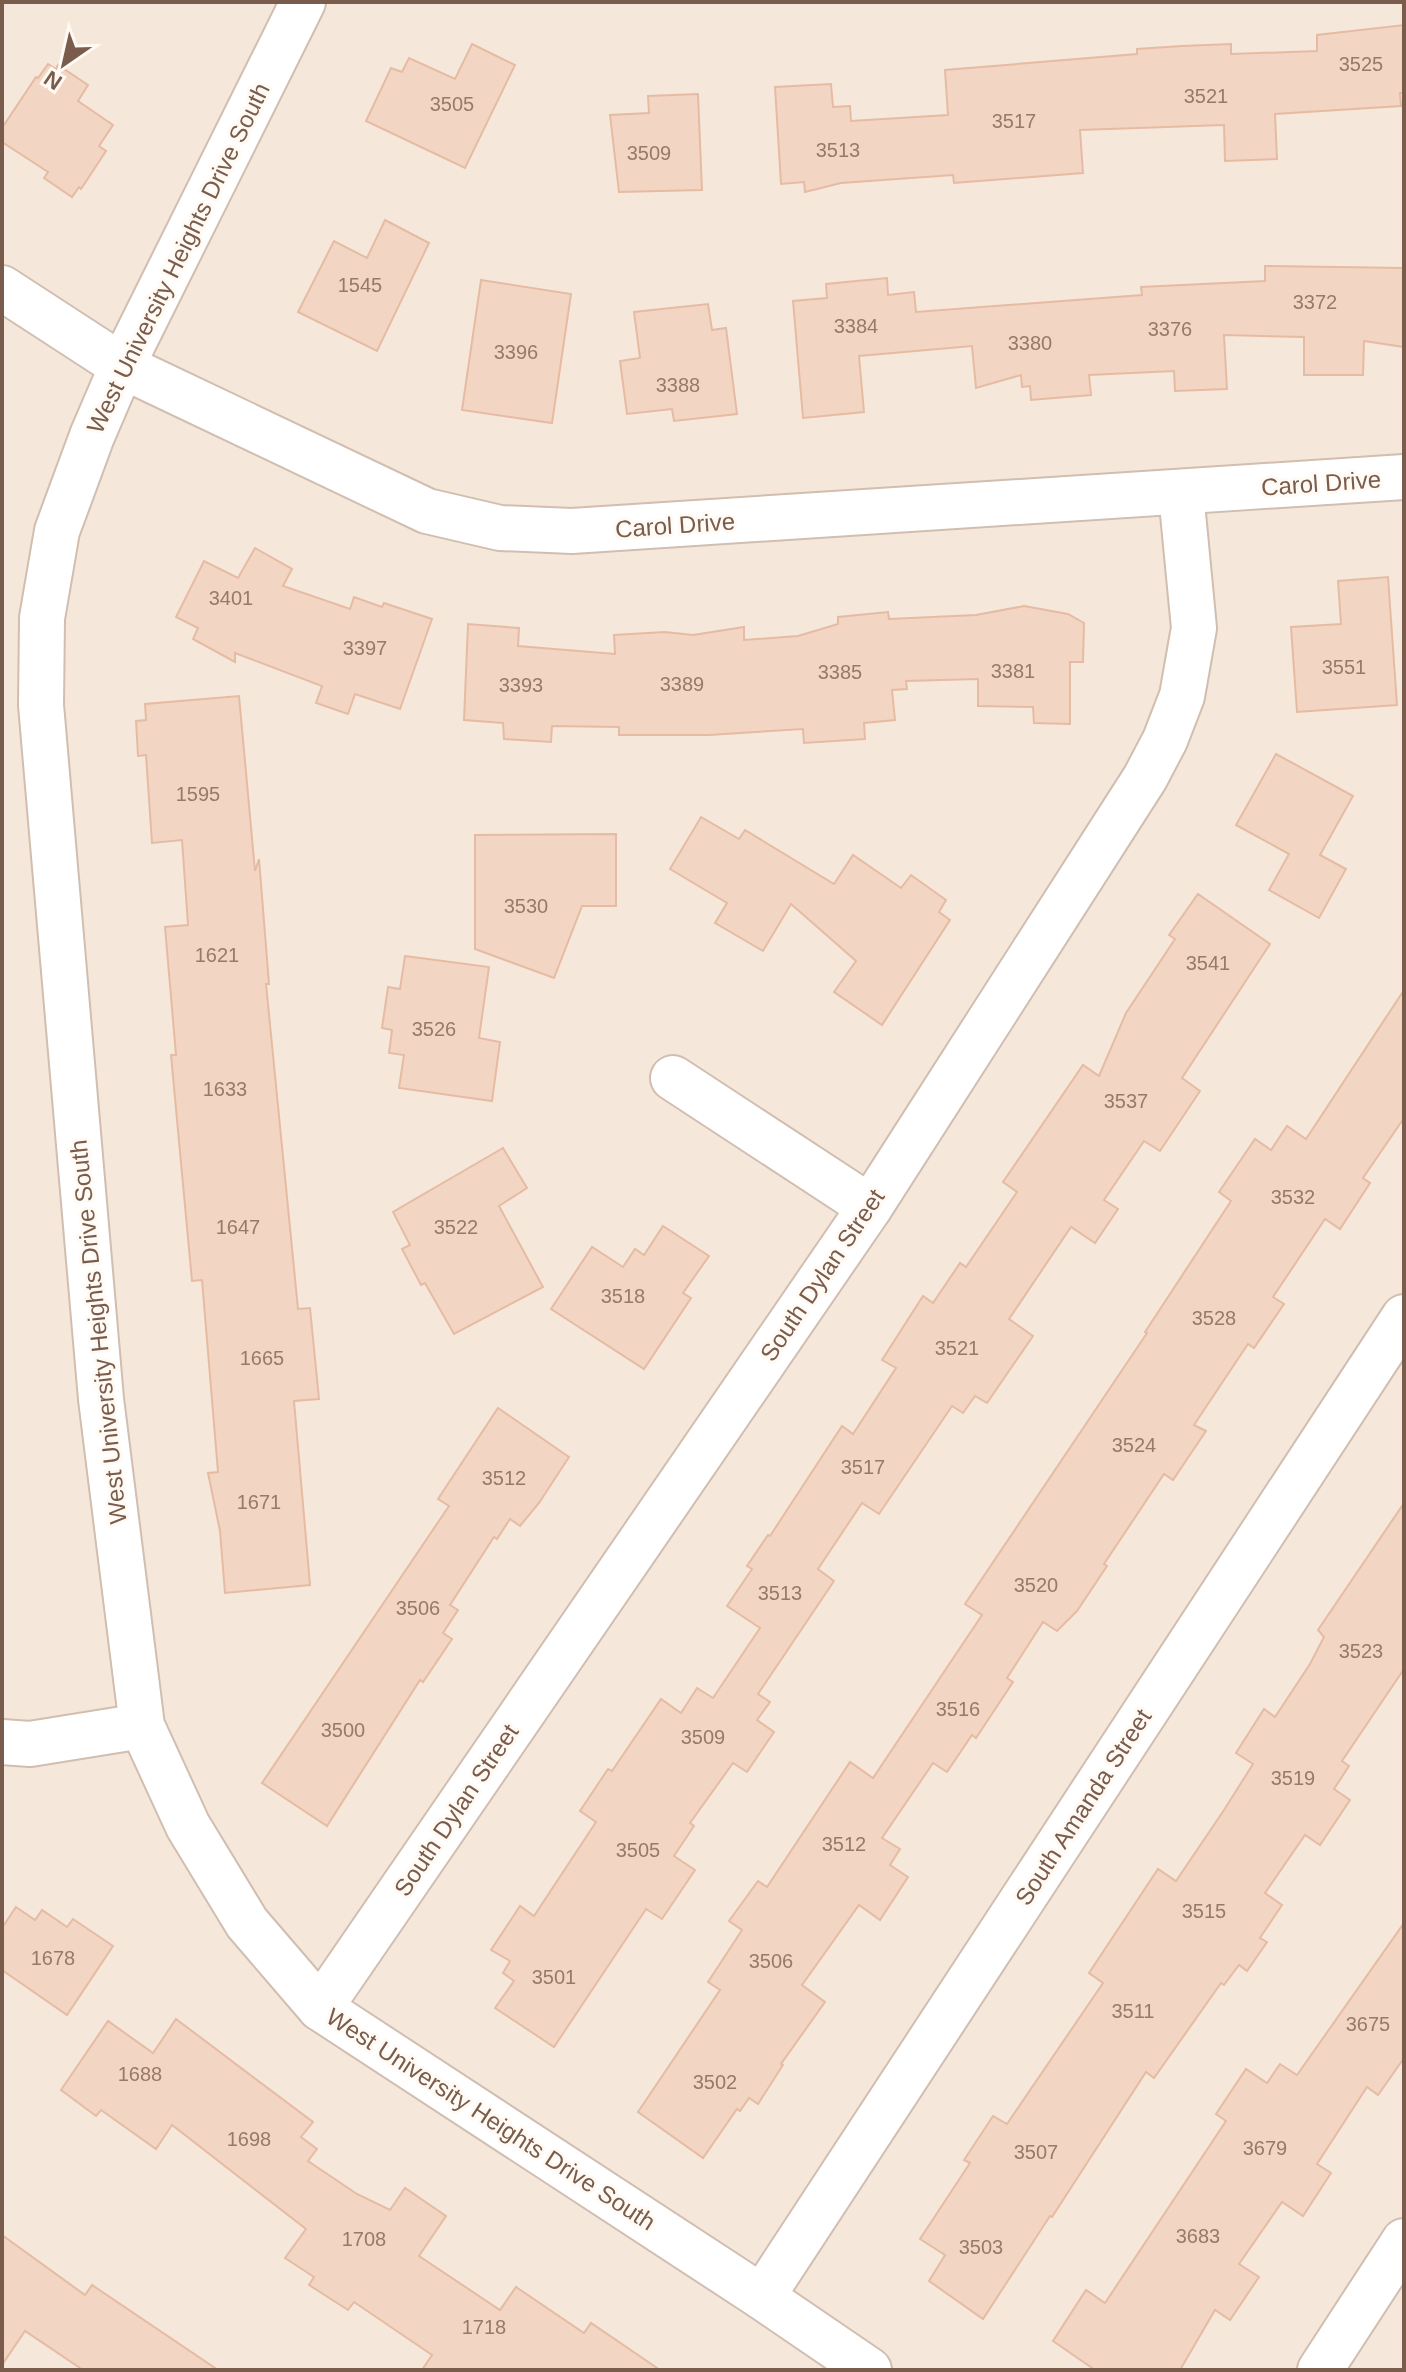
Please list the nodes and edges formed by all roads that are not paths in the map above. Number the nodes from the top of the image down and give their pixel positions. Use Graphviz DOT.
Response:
graph roads {
  1 [pos="303,2"];
  2 [pos="2,288"];
  3 [pos="122,366"];
  4 [pos="1404,477"];
  5 [pos="1181,493"];
  6 [pos="673,1078"];
  7 [pos="870,1207"];
  8 [pos="1404,1317"];
  9 [pos="142,1726"];
  10 [pos="2,1742"];
  11 [pos="320,2008"];
  12 [pos="1404,2241"];
  13 [pos="762,2297"];
  14 [pos="869,2370"];
  15 [pos="1320,2370"];
  1 -- 3 [label="street, West University Heights Drive South"];
  2 -- 3 [label="street, Carol Drive"];
  3 -- 5 [label="street, Carol Drive"];
  3 -- 9 [label="street, West University Heights Drive South"];
  4 -- 5 [label="street, Carol Drive"];
  5 -- 7 [label="street, South Dylan Street"];
  6 -- 7 [label="street"];
  7 -- 11 [label="street, South Dylan Street"];
  8 -- 13 [label="street, South Amanda Street"];
  9 -- 10 [label="street"];
  9 -- 11 [label="street, West University Heights Drive South"];
  11 -- 13 [label="street, West University Heights Drive South"];
  12 -- 15 [label="street"];
  13 -- 14 [label="street, West University Heights Drive South"];
}
